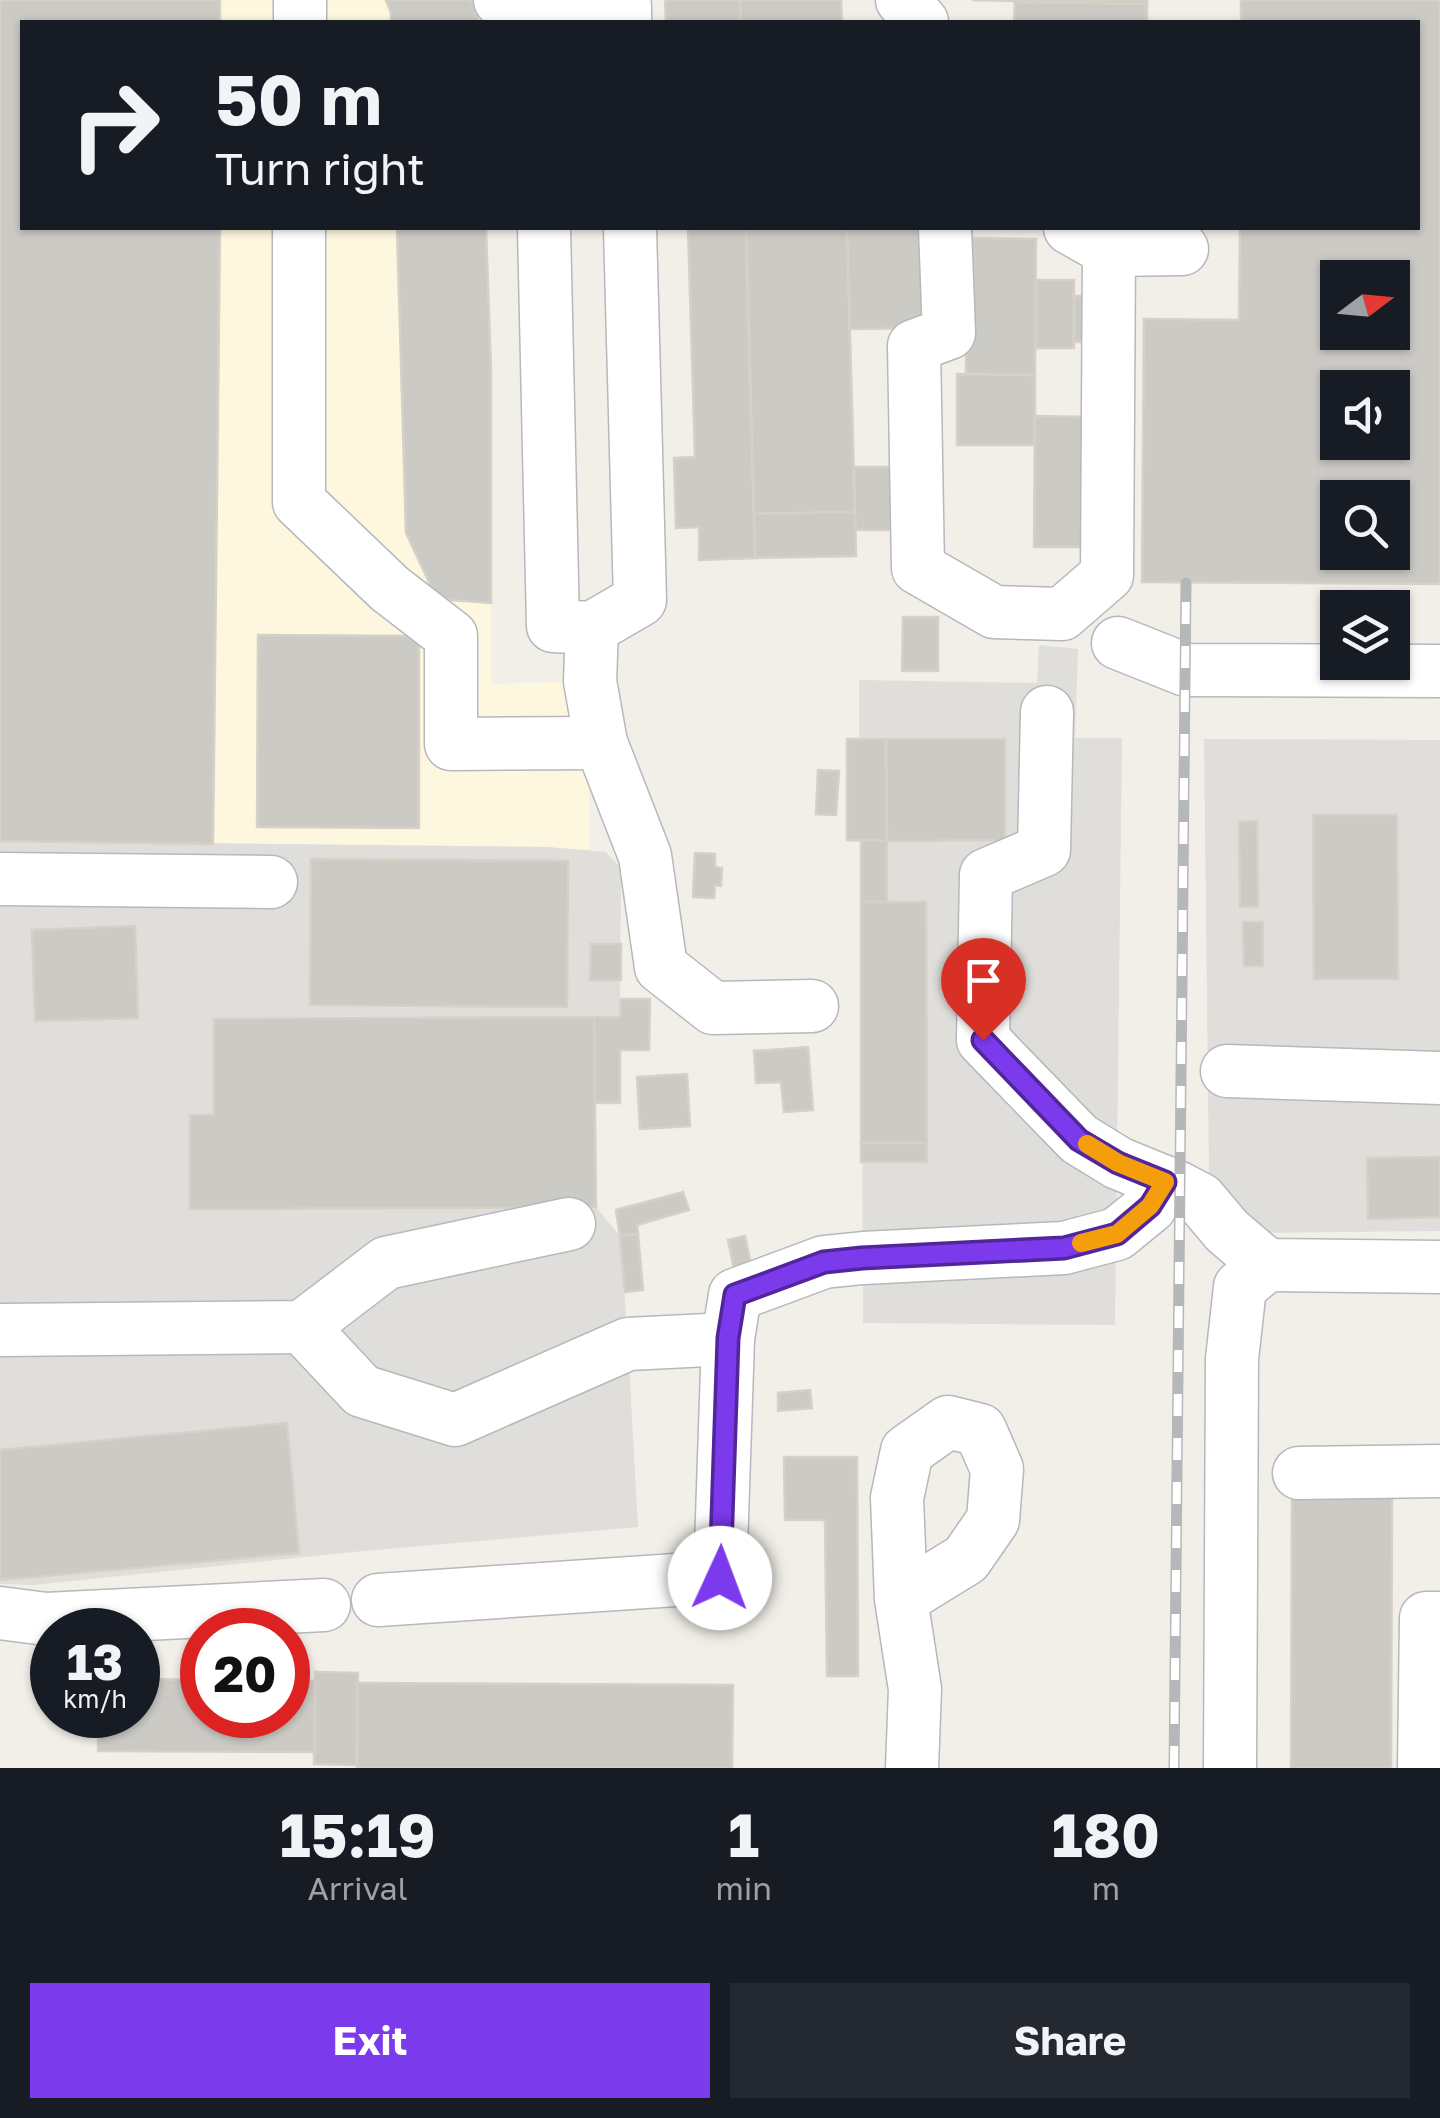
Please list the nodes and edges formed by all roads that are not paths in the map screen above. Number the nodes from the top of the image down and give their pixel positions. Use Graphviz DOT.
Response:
graph roads {
  1 [pos="902,0"];
  2 [pos="526,9"];
  3 [pos="625,20"];
  4 [pos="920,20"];
  5 [pos="299,230"];
  6 [pos="544,230"];
  7 [pos="630,230"];
  8 [pos="945,230"];
  9 [pos="1090,239"];
  10 [pos="1182,249"];
  11 [pos="592,628"];
  12 [pos="1118,643"];
  13 [pos="1440,671"];
  14 [pos="1047,712"];
  15 [pos="601,743"];
  16 [pos="0,879"];
  17 [pos="272,882"];
  18 [pos="812,1006"];
  19 [pos="1227,1071"];
  20 [pos="1440,1078"];
  21 [pos="1165,1182"];
  22 [pos="569,1224"];
  23 [pos="1266,1265"];
  24 [pos="1440,1267"];
  25 [pos="302,1327"];
  26 [pos="0,1330"];
  27 [pos="728,1338"];
  28 [pos="1440,1471"];
  29 [pos="1299,1473"];
  30 [pos="378,1600"];
  31 [pos="901,1600"];
  32 [pos="324,1605"];
  33 [pos="0,1613"];
  34 [pos="1440,1618"];
  35 [pos="912,1768"];
  36 [pos="1230,1768"];
  37 [pos="1424,1768"];
  1 -- 4 [label="lane"];
  2 -- 3 [label="lane"];
  5 -- 15 [label="lane"];
  6 -- 11 [label="lane"];
  7 -- 11 [label="lane"];
  8 -- 9 [label="lane"];
  9 -- 10 [label="lane"];
  11 -- 15 [label="lane"];
  12 -- 13 [label="lane"];
  14 -- 21 [label="lane"];
  15 -- 18 [label="lane"];
  16 -- 17 [label="lane"];
  19 -- 20 [label="lane"];
  21 -- 23 [label="lane"];
  21 -- 27 [label="lane"];
  22 -- 25 [label="lane"];
  23 -- 24 [label="lane"];
  23 -- 36 [label="lane"];
  25 -- 26 [label="lane"];
  25 -- 27 [label="lane"];
  27 -- 30 [label="lane"];
  28 -- 29 [label="lane"];
  31 -- 35 [label="lane"];
  32 -- 33 [label="lane"];
  34 -- 37 [label="lane"];
}
